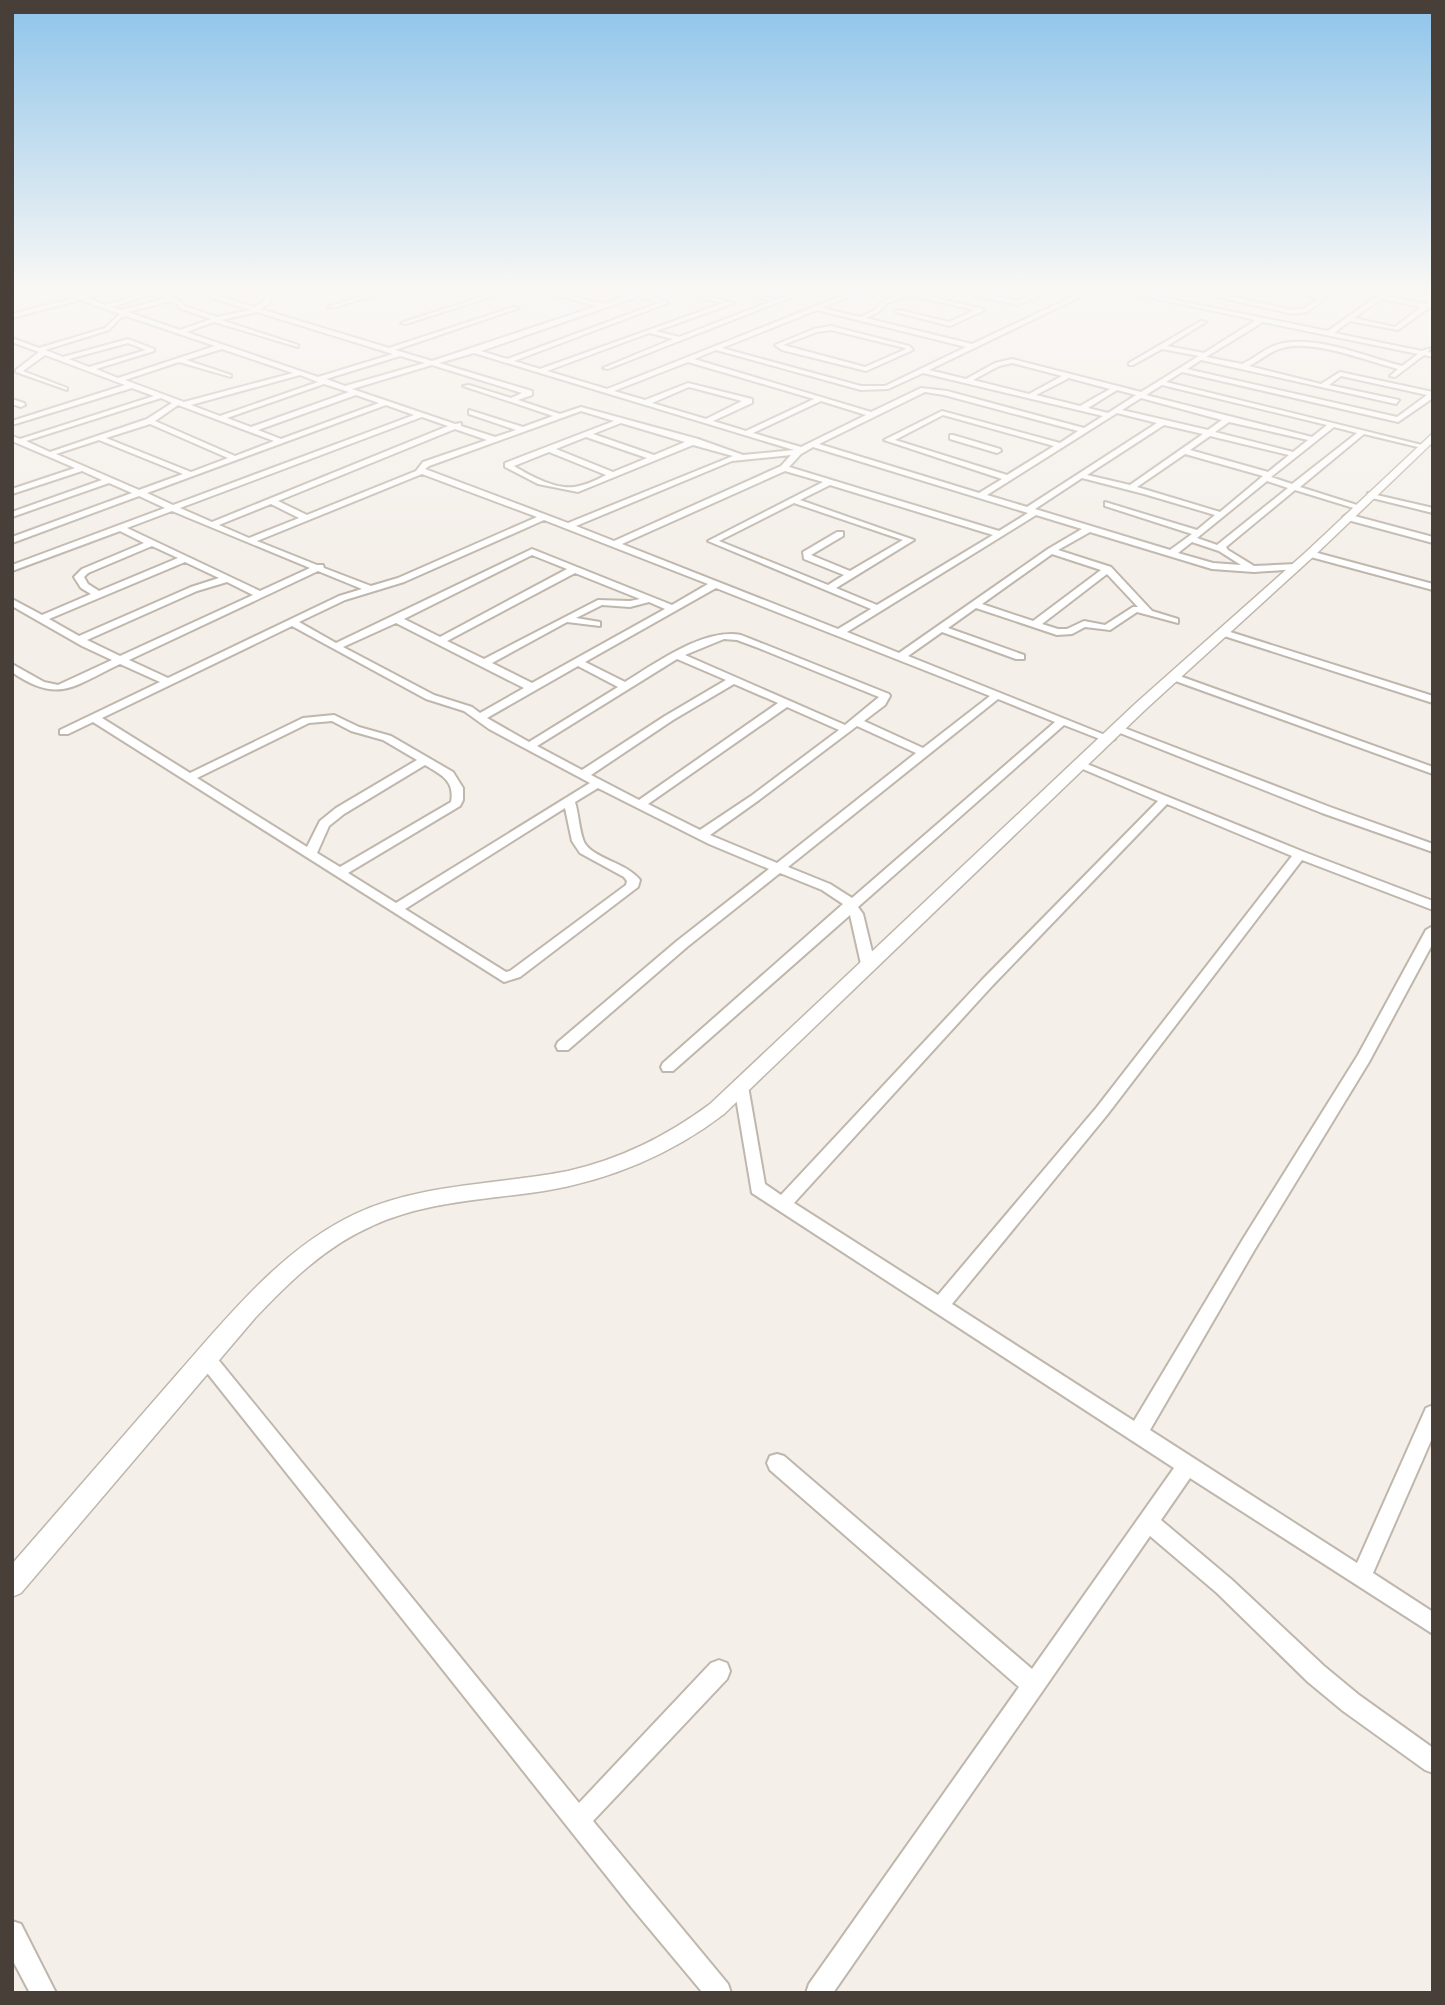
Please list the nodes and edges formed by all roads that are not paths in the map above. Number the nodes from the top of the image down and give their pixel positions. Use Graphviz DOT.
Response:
graph roads {
  1 [pos="47,383"];
  2 [pos="126,383"];
  3 [pos="263,383"];
  4 [pos="316,383"];
  5 [pos="331,383"];
  6 [pos="366,383"];
  7 [pos="499,383"];
  8 [pos="579,383"];
  9 [pos="629,383"];
  10 [pos="765,383"];
  11 [pos="841,383"];
  12 [pos="898,383"];
  13 [pos="980,383"];
  14 [pos="1055,383"];
  15 [pos="1096,383"];
  16 [pos="1161,383"];
  17 [pos="1236,383"];
  18 [pos="1310,383"];
  19 [pos="1329,383"];
  20 [pos="1382,383"];
  21 [pos="133,385"];
  22 [pos="467,386"];
  23 [pos="1325,386"];
  24 [pos="347,388"];
  25 [pos="783,388"];
  26 [pos="861,388"];
  27 [pos="1116,388"];
  28 [pos="65,389"];
  29 [pos="480,390"];
  30 [pos="608,391"];
  31 [pos="357,392"];
  32 [pos="1433,394"];
  33 [pos="1032,395"];
  34 [pos="1142,395"];
  35 [pos="161,396"];
  36 [pos="820,399"];
  37 [pos="512,400"];
  38 [pos="12,401"];
  39 [pos="388,402"];
  40 [pos="1396,402"];
  41 [pos="181,403"];
  42 [pos="645,403"];
  43 [pos="21,405"];
  44 [pos="1082,408"];
  45 [pos="472,412"];
  46 [pos="1113,413"];
  47 [pos="423,414"];
  48 [pos="871,414"];
  49 [pos="559,416"];
  50 [pos="220,418"];
  51 [pos="1228,419"];
  52 [pos="623,420"];
  53 [pos="150,421"];
  54 [pos="707,421"];
  55 [pos="1163,422"];
  56 [pos="12,423"];
  57 [pos="1333,424"];
  58 [pos="458,425"];
  59 [pos="521,429"];
  60 [pos="251,430"];
  61 [pos="1007,430"];
  62 [pos="1084,430"];
  63 [pos="1362,432"];
  64 [pos="747,433"];
  65 [pos="1209,433"];
  66 [pos="584,434"];
  67 [pos="999,436"];
  68 [pos="100,438"];
  69 [pos="953,438"];
  70 [pos="493,439"];
  71 [pos="1313,439"];
  72 [pos="1430,439"];
  73 [pos="16,440"];
  74 [pos="695,441"];
  75 [pos="990,441"];
  76 [pos="283,442"];
  77 [pos="813,444"];
  78 [pos="1060,444"];
  79 [pos="982,446"];
  80 [pos="547,448"];
  81 [pos="800,451"];
  82 [pos="998,451"];
  83 [pos="1184,451"];
  84 [pos="392,452"];
  85 [pos="50,454"];
  86 [pos="1293,454"];
  87 [pos="404,456"];
  88 [pos="740,456"];
  89 [pos="654,458"];
  90 [pos="236,459"];
  91 [pos="415,460"];
  92 [pos="83,468"];
  93 [pos="423,468"];
  94 [pos="783,468"];
  95 [pos="192,475"];
  96 [pos="613,475"];
  97 [pos="1082,476"];
  98 [pos="1267,476"];
  99 [pos="1008,478"];
  100 [pos="12,479"];
  101 [pos="109,480"];
  102 [pos="830,482"];
  103 [pos="29,487"];
  104 [pos="1131,488"];
  105 [pos="1293,488"];
  106 [pos="12,492"];
  107 [pos="142,493"];
  108 [pos="981,495"];
  109 [pos="1371,495"];
  110 [pos="793,500"];
  111 [pos="271,501"];
  112 [pos="1108,505"];
  113 [pos="176,508"];
  114 [pos="1032,511"];
  115 [pos="1433,511"];
  116 [pos="1352,513"];
  117 [pos="12,515"];
  118 [pos="1222,515"];
  119 [pos="544,517"];
  120 [pos="307,518"];
  121 [pos="212,524"];
  122 [pos="569,526"];
  123 [pos="121,528"];
  124 [pos="1090,528"];
  125 [pos="1199,533"];
  126 [pos="840,534"];
  127 [pos="999,534"];
  128 [pos="1190,539"];
  129 [pos="12,540"];
  130 [pos="1433,540"];
  131 [pos="249,541"];
  132 [pos="151,543"];
  133 [pos="615,544"];
  134 [pos="1221,549"];
  135 [pos="1051,551"];
  136 [pos="1172,553"];
  137 [pos="1310,554"];
  138 [pos="184,559"];
  139 [pos="320,567"];
  140 [pos="1296,567"];
  141 [pos="12,568"];
  142 [pos="575,569"];
  143 [pos="1108,569"];
  144 [pos="1254,569"];
  145 [pos="851,575"];
  146 [pos="227,579"];
  147 [pos="716,584"];
  148 [pos="1433,587"];
  149 [pos="829,588"];
  150 [pos="370,589"];
  151 [pos="99,595"];
  152 [pos="261,595"];
  153 [pos="649,599"];
  154 [pos="12,602"];
  155 [pos="976,605"];
  156 [pos="672,608"];
  157 [pos="879,608"];
  158 [pos="1148,612"];
  159 [pos="41,619"];
  160 [pos="396,619"];
  161 [pos="566,619"];
  162 [pos="1175,621"];
  163 [pos="292,622"];
  164 [pos="597,624"];
  165 [pos="1035,624"];
  166 [pos="940,628"];
  167 [pos="840,632"];
  168 [pos="1224,633"];
  169 [pos="79,640"];
  170 [pos="440,640"];
  171 [pos="335,647"];
  172 [pos="676,655"];
  173 [pos="901,656"];
  174 [pos="1020,657"];
  175 [pos="121,660"];
  176 [pos="578,662"];
  177 [pos="485,663"];
  178 [pos="12,667"];
  179 [pos="1174,677"];
  180 [pos="734,680"];
  181 [pos="168,682"];
  182 [pos="625,686"];
  183 [pos="533,688"];
  184 [pos="997,695"];
  185 [pos="1433,700"];
  186 [pos="786,703"];
  187 [pos="480,717"];
  188 [pos="94,718"];
  189 [pos="1062,722"];
  190 [pos="851,725"];
  191 [pos="64,732"];
  192 [pos="1114,734"];
  193 [pos="530,746"];
  194 [pos="923,752"];
  195 [pos="426,760"];
  196 [pos="1082,765"];
  197 [pos="1433,771"];
  198 [pos="583,775"];
  199 [pos="189,778"];
  200 [pos="598,783"];
  201 [pos="1166,799"];
  202 [pos="569,801"];
  203 [pos="640,805"];
  204 [pos="1433,831"];
  205 [pos="701,835"];
  206 [pos="1427,846"];
  207 [pos="311,853"];
  208 [pos="1300,855"];
  209 [pos="780,869"];
  210 [pos="341,872"];
  211 [pos="1433,906"];
  212 [pos="852,907"];
  213 [pos="397,908"];
  214 [pos="1433,930"];
  215 [pos="868,964"];
  216 [pos="562,1046"];
  217 [pos="668,1067"];
  218 [pos="741,1086"];
  219 [pos="783,1204"];
  220 [pos="939,1306"];
  221 [pos="206,1358"];
  222 [pos="1433,1414"];
  223 [pos="1138,1434"];
  224 [pos="777,1463"];
  225 [pos="1187,1466"];
  226 [pos="1148,1522"];
  227 [pos="1361,1577"];
  228 [pos="12,1584"];
  229 [pos="1433,1623"];
  230 [pos="719,1671"];
  231 [pos="1034,1685"];
  232 [pos="1433,1762"];
  233 [pos="578,1821"];
  234 [pos="12,1933"];
  235 [pos="44,1993"];
  236 [pos="719,1993"];
  237 [pos="818,1993"];
  1 -- 28 [label="street"];
  2 -- 21 [label="street"];
  3 -- 41 [label="street"];
  4 -- 50 [label="street"];
  5 -- 24 [label="street"];
  6 -- 24 [label="street"];
  7 -- 29 [label="street"];
  7 -- 37 [label="street"];
  8 -- 30 [label="street"];
  9 -- 30 [label="street"];
  10 -- 25 [label="street"];
  11 -- 26 [label="street"];
  12 -- 26 [label="street"];
  13 -- 33 [label="street"];
  14 -- 33 [label="street"];
  15 -- 27 [label="street"];
  16 -- 34 [label="street"];
  16 -- 57 [label="street"];
  17 -- 32 [label="street"];
  18 -- 23 [label="street"];
  19 -- 23 [label="street"];
  20 -- 32 [label="street"];
  21 -- 35 [label="street"];
  21 -- 56 [label="street"];
  22 -- 29 [label="street"];
  23 -- 40 [label="street"];
  24 -- 31 [label="street"];
  25 -- 26 [label="street"];
  25 -- 36 [label="street"];
  27 -- 34 [label="street"];
  27 -- 44 [label="street"];
  29 -- 37 [label="street"];
  30 -- 42 [label="street"];
  31 -- 39 [label="street"];
  31 -- 60 [label="street"];
  33 -- 44 [label="street"];
  34 -- 46 [label="street"];
  34 -- 51 [label="street"];
  35 -- 41 [label="street"];
  35 -- 73 [label="street"];
  36 -- 48 [label="street"];
  36 -- 64 [label="street"];
  37 -- 49 [label="street"];
  38 -- 43 [label="street"];
  39 -- 47 [label="street"];
  39 -- 76 [label="street"];
  41 -- 50 [label="street"];
  41 -- 53 [label="street"];
  42 -- 54 [label="street"];
  42 -- 54 [label="street"];
  44 -- 46 [label="street"];
  45 -- 59 [label="street"];
  46 -- 55 [label="street"];
  46 -- 62 [label="street"];
  47 -- 58 [label="street"];
  47 -- 113 [label="street"];
  48 -- 62 [label="street"];
  48 -- 77 [label="street"];
  49 -- 52 [label="street"];
  49 -- 59 [label="street"];
  50 -- 60 [label="street"];
  51 -- 65 [label="street"];
  51 -- 71 [label="street"];
  52 -- 66 [label="street"];
  52 -- 74 [label="street"];
  53 -- 68 [label="street"];
  53 -- 90 [label="street"];
  54 -- 64 [label="street"];
  55 -- 65 [label="street"];
  55 -- 97 [label="street"];
  57 -- 63 [label="street"];
  57 -- 71 [label="street"];
  58 -- 70 [label="street"];
  58 -- 84 [label="street"];
  59 -- 70 [label="street"];
  60 -- 76 [label="street"];
  61 -- 67 [label="street"];
  61 -- 78 [label="street"];
  61 -- 99 [label="street"];
  62 -- 78 [label="street"];
  63 -- 72 [label="street"];
  63 -- 105 [label="street"];
  64 -- 81 [label="street"];
  65 -- 83 [label="street"];
  65 -- 86 [label="street"];
  66 -- 80 [label="street"];
  66 -- 89 [label="street"];
  68 -- 85 [label="street"];
  68 -- 95 [label="street"];
  69 -- 79 [label="street"];
  70 -- 93 [label="street"];
  71 -- 86 [label="street"];
  72 -- 109 [label="street"];
  73 -- 85 [label="street"];
  74 -- 88 [label="street"];
  74 -- 89 [label="street"];
  75 -- 79 [label="street"];
  76 -- 90 [label="street"];
  77 -- 81 [label="street"];
  77 -- 108 [label="street"];
  78 -- 99 [label="street"];
  79 -- 82 [label="street"];
  80 -- 96 [label="street"];
  80 -- 96 [label="street"];
  81 -- 88 [label="street"];
  81 -- 94 [label="street"];
  83 -- 98 [label="street"];
  83 -- 104 [label="street"];
  84 -- 87 [label="street"];
  84 -- 111 [label="street"];
  85 -- 92 [label="street"];
  86 -- 98 [label="street"];
  88 -- 122 [label="street"];
  89 -- 96 [label="street"];
  90 -- 95 [label="street"];
  91 -- 93 [label="street"];
  92 -- 101 [label="street"];
  92 -- 103 [label="street"];
  93 -- 119 [label="street"];
  93 -- 120 [label="street"];
  94 -- 102 [label="street"];
  94 -- 133 [label="street"];
  95 -- 107 [label="street"];
  97 -- 104 [label="street"];
  97 -- 114 [label="street"];
  98 -- 105 [label="street"];
  98 -- 118 [label="street"];
  99 -- 108 [label="street"];
  100 -- 103 [label="street"];
  101 -- 107 [label="street"];
  101 -- 117 [label="street"];
  102 -- 110 [label="street"];
  102 -- 127 [label="street"];
  103 -- 106 [label="street"];
  104 -- 118 [label="street"];
  105 -- 116 [label="street"];
  105 -- 134 [label="street"];
  107 -- 113 [label="street"];
  107 -- 129 [label="street"];
  108 -- 114 [label="street"];
  109 -- 115 [label="street"];
  109 -- 116 [label="street"];
  110 -- 145 [label="street"];
  110 -- 149 [label="street"];
  111 -- 120 [label="street"];
  111 -- 121 [label="street"];
  112 -- 125 [label="street"];
  113 -- 121 [label="street"];
  113 -- 123 [label="street"];
  114 -- 124 [label="street"];
  114 -- 127 [label="street"];
  116 -- 130 [label="street"];
  116 -- 137 [label="street"];
  118 -- 125 [label="street"];
  119 -- 122 [label="street"];
  119 -- 150 [label="street"];
  120 -- 131 [label="street"];
  121 -- 131 [label="street"];
  122 -- 133 [label="street"];
  123 -- 132 [label="street"];
  123 -- 141 [label="street"];
  124 -- 135 [label="street"];
  124 -- 136 [label="street"];
  125 -- 128 [label="street"];
  126 -- 145 [label="street"];
  127 -- 157 [label="street"];
  128 -- 134 [label="street"];
  128 -- 136 [label="street"];
  131 -- 139 [label="street"];
  132 -- 138 [label="street"];
  132 -- 151 [label="street"];
  133 -- 147 [label="street"];
  134 -- 144 [label="street"];
  135 -- 143 [label="street"];
  135 -- 155 [label="street"];
  136 -- 144 [label="street"];
  137 -- 140 [label="street"];
  137 -- 148 [label="street"];
  138 -- 146 [label="street"];
  138 -- 151 [label="street"];
  139 -- 150 [label="street"];
  139 -- 152 [label="street"];
  140 -- 144 [label="street"];
  140 -- 168 [label="street"];
  142 -- 153 [label="street"];
  142 -- 160 [label="street"];
  142 -- 170 [label="street"];
  143 -- 158 [label="street"];
  143 -- 165 [label="street"];
  145 -- 149 [label="street"];
  146 -- 152 [label="street"];
  146 -- 169 [label="street"];
  147 -- 156 [label="street"];
  147 -- 167 [label="street"];
  149 -- 157 [label="street"];
  150 -- 163 [label="street"];
  151 -- 159 [label="street"];
  152 -- 175 [label="street"];
  153 -- 156 [label="street"];
  153 -- 161 [label="street"];
  154 -- 159 [label="street"];
  155 -- 165 [label="street"];
  155 -- 166 [label="street"];
  156 -- 176 [label="street"];
  157 -- 167 [label="street"];
  158 -- 162 [label="street"];
  158 -- 165 [label="street"];
  159 -- 169 [label="street"];
  160 -- 170 [label="street"];
  160 -- 171 [label="street"];
  161 -- 164 [label="street"];
  161 -- 177 [label="street"];
  163 -- 171 [label="street"];
  163 -- 181 [label="street"];
  166 -- 173 [label="street"];
  166 -- 174 [label="street"];
  167 -- 173 [label="street"];
  168 -- 179 [label="street"];
  168 -- 185 [label="street"];
  169 -- 175 [label="street"];
  170 -- 177 [label="street"];
  171 -- 187 [label="street"];
  172 -- 180 [label="street"];
  172 -- 182 [label="street"];
  172 -- 190 [label="street"];
  173 -- 184 [label="street"];
  175 -- 178 [label="street"];
  175 -- 181 [label="street"];
  176 -- 182 [label="street"];
  176 -- 183 [label="street"];
  177 -- 183 [label="street"];
  179 -- 192 [label="street"];
  179 -- 197 [label="street"];
  180 -- 186 [label="street"];
  180 -- 198 [label="street"];
  181 -- 188 [label="street"];
  182 -- 193 [label="street"];
  183 -- 187 [label="street"];
  184 -- 189 [label="street"];
  184 -- 194 [label="street"];
  186 -- 190 [label="street"];
  186 -- 203 [label="street"];
  187 -- 193 [label="street"];
  188 -- 191 [label="street"];
  188 -- 199 [label="street"];
  189 -- 192 [label="street"];
  189 -- 212 [label="street"];
  190 -- 194 [label="street"];
  190 -- 205 [label="street"];
  192 -- 196 [label="street"];
  192 -- 206 [label="street"];
  193 -- 198 [label="street"];
  194 -- 209 [label="street"];
  195 -- 199 [label="street"];
  195 -- 207 [label="street"];
  195 -- 210 [label="street"];
  196 -- 201 [label="street"];
  196 -- 215 [label="street"];
  198 -- 200 [label="street"];
  199 -- 207 [label="street"];
  200 -- 202 [label="street"];
  200 -- 203 [label="street"];
  201 -- 208 [label="street"];
  201 -- 219 [label="street"];
  202 -- 213 [label="street"];
  202 -- 213 [label="street"];
  203 -- 205 [label="street"];
  204 -- 206 [label="street"];
  205 -- 209 [label="street"];
  207 -- 210 [label="street"];
  208 -- 211 [label="street"];
  208 -- 220 [label="street"];
  209 -- 212 [label="street"];
  209 -- 216 [label="street"];
  210 -- 213 [label="street"];
  212 -- 215 [label="street"];
  212 -- 217 [label="street"];
  214 -- 223 [label="street"];
  215 -- 218 [label="street"];
  218 -- 219 [label="street"];
  218 -- 221 [label="street"];
  219 -- 220 [label="street"];
  220 -- 223 [label="street"];
  221 -- 228 [label="street"];
  221 -- 233 [label="street"];
  222 -- 227 [label="street"];
  223 -- 225 [label="street"];
  224 -- 231 [label="street"];
  225 -- 226 [label="street"];
  225 -- 227 [label="street"];
  226 -- 231 [label="street"];
  226 -- 232 [label="street"];
  227 -- 229 [label="street"];
  230 -- 233 [label="street"];
  231 -- 237 [label="street"];
  233 -- 236 [label="street"];
  234 -- 235 [label="street"];
}
